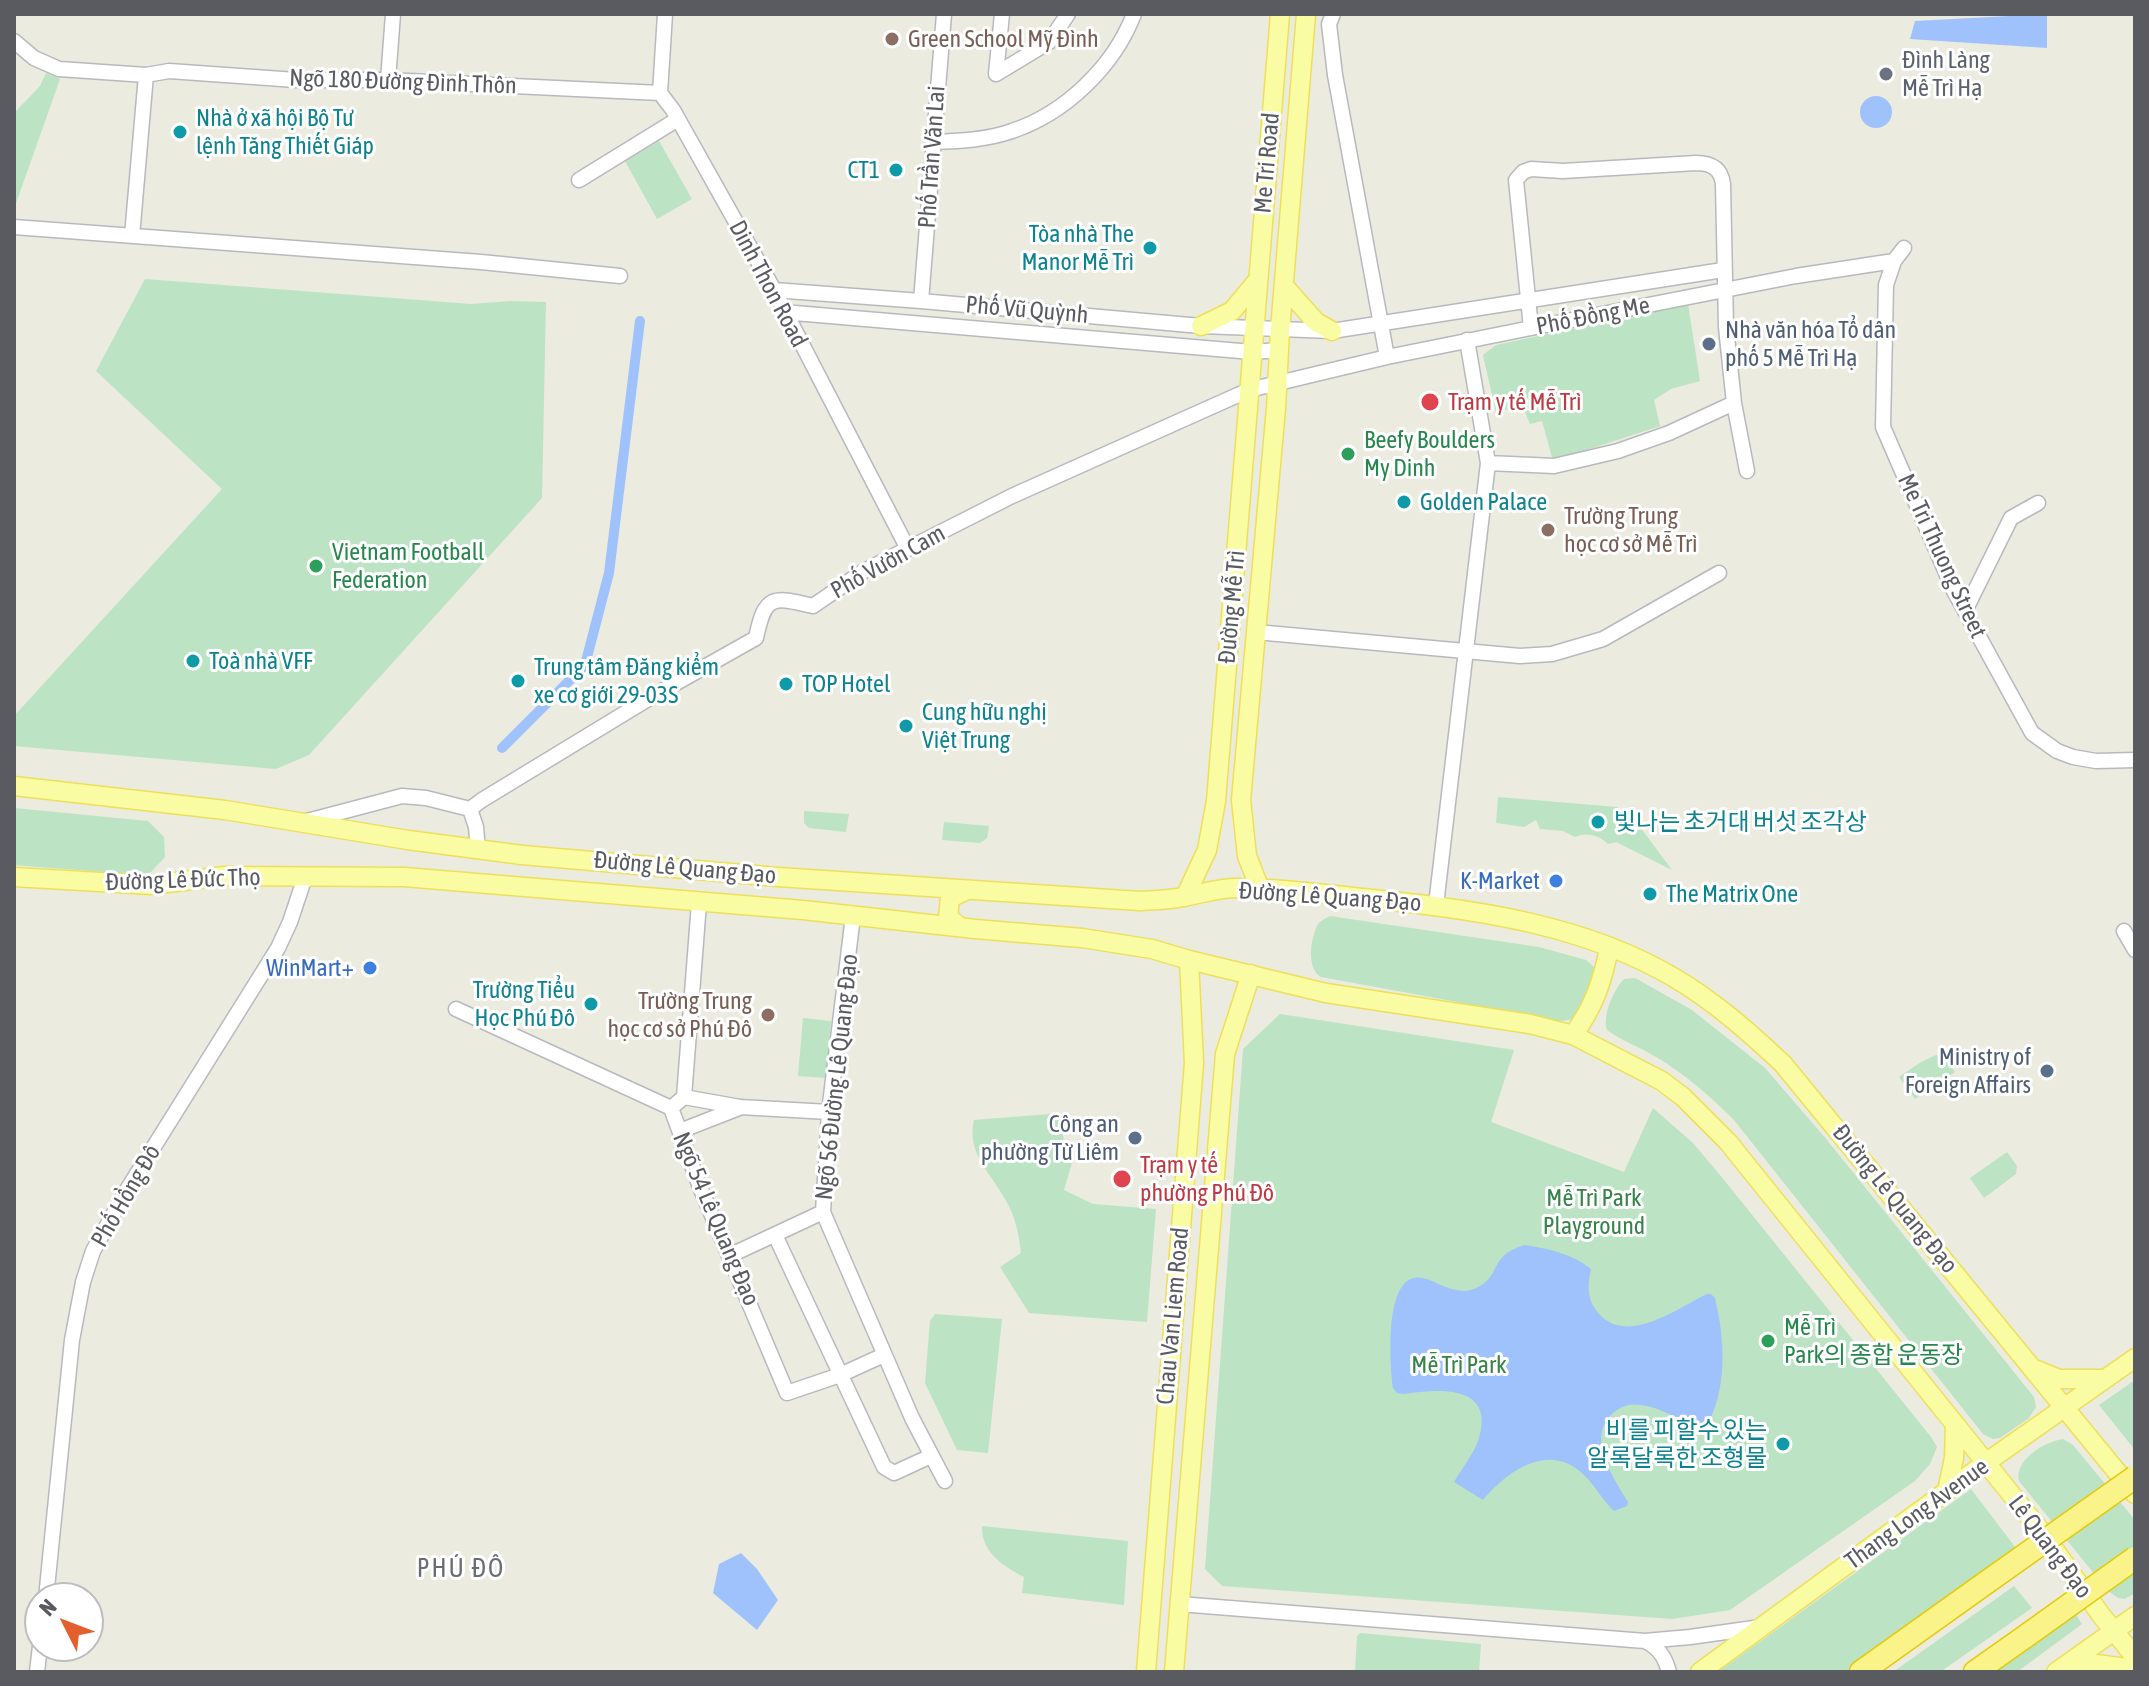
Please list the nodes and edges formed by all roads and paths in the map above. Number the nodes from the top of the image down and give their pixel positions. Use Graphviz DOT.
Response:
graph roads {
  1 [pos="393,14"];
  2 [pos="665,14"];
  3 [pos="944,14"];
  4 [pos="1002,14"];
  5 [pos="1068,14"];
  6 [pos="1134,14"];
  7 [pos="1280,14"];
  8 [pos="1306,14"];
  9 [pos="1333,14"];
  10 [pos="14,41"];
  11 [pos="146,75"];
  12 [pos="388,80"];
  13 [pos="660,93"];
  14 [pos="678,119"];
  15 [pos="933,142"];
  16 [pos="579,180"];
  17 [pos="14,227"];
  18 [pos="132,236"];
  19 [pos="1904,248"];
  20 [pos="1894,261"];
  21 [pos="1723,270"];
  22 [pos="620,276"];
  23 [pos="1259,278"];
  24 [pos="1284,286"];
  25 [pos="774,290"];
  26 [pos="1723,290"];
  27 [pos="921,301"];
  28 [pos="1528,301"];
  29 [pos="783,312"];
  30 [pos="1381,323"];
  31 [pos="1201,326"];
  32 [pos="1531,328"];
  33 [pos="1254,329"];
  34 [pos="1280,330"];
  35 [pos="1332,331"];
  36 [pos="1467,340"];
  37 [pos="1280,350"];
  38 [pos="1252,352"];
  39 [pos="1387,357"];
  40 [pos="1278,381"];
  41 [pos="1249,390"];
  42 [pos="1734,403"];
  43 [pos="1488,463"];
  44 [pos="1747,471"];
  45 [pos="2038,503"];
  46 [pos="908,549"];
  47 [pos="1719,573"];
  48 [pos="1965,611"];
  49 [pos="1256,632"];
  50 [pos="1465,649"];
  51 [pos="2135,760"];
  52 [pos="14,786"];
  53 [pos="1216,801"];
  54 [pos="1241,803"];
  55 [pos="470,809"];
  56 [pos="300,822"];
  57 [pos="478,850"];
  58 [pos="14,877"];
  59 [pos="305,877"];
  60 [pos="898,885"];
  61 [pos="1260,889"];
  62 [pos="965,891"];
  63 [pos="1185,897"];
  64 [pos="699,903"];
  65 [pos="1436,905"];
  66 [pos="853,916"];
  67 [pos="891,919"];
  68 [pos="960,927"];
  69 [pos="2124,931"];
  70 [pos="1609,949"];
  71 [pos="2135,950"];
  72 [pos="1189,960"];
  73 [pos="1251,974"];
  74 [pos="456,1009"];
  75 [pos="1573,1035"];
  76 [pos="1194,1053"];
  77 [pos="1225,1054"];
  78 [pos="684,1097"];
  79 [pos="740,1107"];
  80 [pos="671,1108"];
  81 [pos="829,1112"];
  82 [pos="680,1131"];
  83 [pos="823,1212"];
  84 [pos="775,1235"];
  85 [pos="731,1255"];
  86 [pos="884,1355"];
  87 [pos="2135,1358"];
  88 [pos="2034,1368"];
  89 [pos="1168,1371"];
  90 [pos="1198,1374"];
  91 [pos="840,1375"];
  92 [pos="2104,1379"];
  93 [pos="2065,1405"];
  94 [pos="1955,1425"];
  95 [pos="931,1456"];
  96 [pos="1984,1464"];
  97 [pos="2135,1477"];
  98 [pos="945,1481"];
  99 [pos="1947,1491"];
  100 [pos="2135,1494"];
  101 [pos="2135,1558"];
  102 [pos="48,1582"];
  103 [pos="1179,1604"];
  104 [pos="2135,1616"];
  105 [pos="1761,1627"];
  106 [pos="2115,1632"];
  107 [pos="1645,1641"];
  108 [pos="2135,1657"];
  109 [pos="2072,1661"];
  110 [pos="2135,1669"];
  111 [pos="1146,1672"];
  112 [pos="1174,1672"];
  113 [pos="1669,1672"];
  114 [pos="1700,1672"];
  115 [pos="1861,1672"];
  116 [pos="1975,1672"];
  117 [pos="2056,1672"];
  1 -- 12 [label="street"];
  2 -- 13 [label="street"];
  3 -- 15 [label="street, Phố Trần Văn Lai"];
  4 -- 5 [label="street"];
  6 -- 15 [label="street"];
  7 -- 23 [label="main road, Me Tri Road"];
  8 -- 24 [label="main road, Me Tri Road"];
  9 -- 30 [label="street"];
  10 -- 11 [label="street, Ngõ 180 Đường Đình Thôn"];
  11 -- 12 [label="street, Ngõ 180 Đường Đình Thôn"];
  11 -- 18 [label="street"];
  12 -- 13 [label="street, Ngõ 180 Đường Đình Thôn"];
  13 -- 14 [label="street, Dinh Thon Road"];
  14 -- 16 [label="street"];
  14 -- 25 [label="street, Dinh Thon Road"];
  15 -- 27 [label="street, Phố Trần Văn Lai"];
  17 -- 18 [label="street"];
  18 -- 22 [label="street"];
  19 -- 20 [label="street"];
  20 -- 26 [label="street, Phố Đồng Me"];
  20 -- 48 [label="street, Me Tri Thuong Street"];
  21 -- 26 [label="street"];
  21 -- 28 [label="street, Phố Đồng Me"];
  21 -- 28 [label="street"];
  23 -- 31 [label="main road"];
  23 -- 33 [label="main road, Me Tri Road"];
  24 -- 34 [label="main road, Me Tri Road"];
  24 -- 35 [label="main road"];
  25 -- 27 [label="street, Phố Vũ Quỳnh"];
  25 -- 29 [label="street, Dinh Thon Road"];
  26 -- 32 [label="street, Phố Đồng Me"];
  26 -- 42 [label="street"];
  27 -- 31 [label="street, Phố Vũ Quỳnh"];
  28 -- 30 [label="street, Phố Đồng Me"];
  28 -- 32 [label="street"];
  29 -- 38 [label="street, Phố Vũ Quỳnh"];
  29 -- 46 [label="street, Dinh Thon Road"];
  30 -- 35 [label="street, Phố Đồng Me"];
  30 -- 39 [label="street"];
  31 -- 33 [label="street, Phố Vũ Quỳnh"];
  32 -- 36 [label="street, Phố Đồng Me"];
  33 -- 34 [label="street, Phố Vũ Quỳnh"];
  33 -- 38 [label="main road, Đường Mễ Trì"];
  34 -- 35 [label="street, Phố Đồng Me"];
  34 -- 37 [label="main road, Đường Mễ Trì"];
  36 -- 39 [label="street, Phố Đồng Me"];
  36 -- 43 [label="street"];
  37 -- 38 [label="street"];
  37 -- 40 [label="main road, Đường Mễ Trì"];
  38 -- 41 [label="main road, Đường Mễ Trì"];
  39 -- 40 [label="street, Phố Đồng Me"];
  40 -- 41 [label="street, Phố Vườn Cam"];
  40 -- 49 [label="main road, Đường Mễ Trì"];
  41 -- 46 [label="street, Phố Vườn Cam"];
  41 -- 53 [label="main road, Đường Mễ Trì"];
  42 -- 43 [label="street"];
  42 -- 44 [label="street"];
  43 -- 50 [label="street"];
  45 -- 48 [label="street"];
  46 -- 55 [label="street, Phố Vườn Cam"];
  47 -- 50 [label="street"];
  48 -- 51 [label="street, Me Tri Thuong Street"];
  49 -- 50 [label="street"];
  49 -- 54 [label="main road, Đường Mễ Trì"];
  50 -- 65 [label="street"];
  52 -- 56 [label="main road"];
  53 -- 54 [label="main road"];
  53 -- 63 [label="main road, Đường Mễ Trì"];
  54 -- 61 [label="main road, Đường Mễ Trì"];
  55 -- 56 [label="street"];
  55 -- 57 [label="street"];
  56 -- 57 [label="main road, Đường Lê Quang Đạo"];
  57 -- 60 [label="main road, Đường Lê Quang Đạo"];
  58 -- 59 [label="main road, Đường Lê Đức Thọ"];
  59 -- 64 [label="main road, Đường Lê Quang Đạo"];
  59 -- 102 [label="street, Phố Hồng Đô"];
  60 -- 62 [label="main road, Đường Lê Quang Đạo"];
  60 -- 67 [label="main road"];
  61 -- 63 [label="main road, Đường Lê Quang Đạo"];
  61 -- 65 [label="main road, Đường Lê Quang Đạo"];
  62 -- 63 [label="main road, Đường Lê Quang Đạo"];
  62 -- 68 [label="main road"];
  64 -- 66 [label="main road, Đường Lê Quang Đạo"];
  64 -- 78 [label="street, Ngõ 54 Lê Quang Đạo"];
  65 -- 70 [label="main road, Đường Lê Quang Đạo"];
  66 -- 67 [label="main road, Đường Lê Quang Đạo"];
  66 -- 81 [label="street, Ngõ 56 Đường Lê Quang Đạo"];
  67 -- 68 [label="main road, Đường Lê Quang Đạo"];
  68 -- 72 [label="main road, Đường Lê Quang Đạo"];
  69 -- 71 [label="street"];
  70 -- 75 [label="main road"];
  70 -- 88 [label="main road, Đường Lê Quang Đạo"];
  72 -- 73 [label="main road, Đường Lê Quang Đạo"];
  72 -- 76 [label="main road, Chau Van Liem Road"];
  73 -- 75 [label="main road, Đường Lê Quang Đạo"];
  73 -- 77 [label="main road, Chau Van Liem Road"];
  74 -- 80 [label="street"];
  75 -- 94 [label="main road, Đường Lê Quang Đạo"];
  76 -- 77 [label="main road"];
  76 -- 89 [label="main road, Chau Van Liem Road"];
  77 -- 90 [label="main road, Chau Van Liem Road"];
  78 -- 79 [label="street"];
  78 -- 80 [label="street, Ngõ 54 Lê Quang Đạo"];
  79 -- 81 [label="street"];
  79 -- 82 [label="street"];
  80 -- 82 [label="street, Ngõ 54 Lê Quang Đạo"];
  81 -- 83 [label="street, Ngõ 56 Đường Lê Quang Đạo"];
  82 -- 85 [label="street, Ngõ 54 Lê Quang Đạo"];
  83 -- 84 [label="street"];
  83 -- 86 [label="street, Ngõ 56 Đường Lê Quang Đạo"];
  84 -- 85 [label="street"];
  84 -- 91 [label="street"];
  85 -- 91 [label="street, Ngõ 54 Lê Quang Đạo"];
  86 -- 91 [label="street"];
  86 -- 95 [label="street, Ngõ 56 Đường Lê Quang Đạo"];
  87 -- 92 [label="main road, Thang Long Avenue"];
  88 -- 92 [label="main road"];
  88 -- 93 [label="main road, Đường Lê Quang Đạo"];
  89 -- 90 [label="main road"];
  89 -- 111 [label="main road, Chau Van Liem Road"];
  90 -- 103 [label="main road, Chau Van Liem Road"];
  91 -- 95 [label="street"];
  92 -- 93 [label="main road, Thang Long Avenue"];
  93 -- 96 [label="main road, Thang Long Avenue"];
  93 -- 100 [label="main road"];
  94 -- 96 [label="main road, Đường Lê Quang Đạo"];
  94 -- 99 [label="main road"];
  95 -- 98 [label="street, Ngõ 56 Đường Lê Quang Đạo"];
  96 -- 99 [label="main road, Thang Long Avenue"];
  96 -- 106 [label="main road, Lê Quang Đạo"];
  97 -- 115 [label="highway, bridge"];
  99 -- 105 [label="main road, Thang Long Avenue"];
  101 -- 116 [label="highway, bridge"];
  103 -- 107 [label="street"];
  103 -- 112 [label="main road, Chau Van Liem Road"];
  104 -- 106 [label="main road"];
  105 -- 107 [label="street"];
  105 -- 114 [label="main road, Thang Long Avenue"];
  106 -- 108 [label="main road, Lê Quang Đạo"];
  106 -- 109 [label="main road"];
  107 -- 113 [label="street"];
  109 -- 110 [label="main road"];
  109 -- 117 [label="main road"];
}
